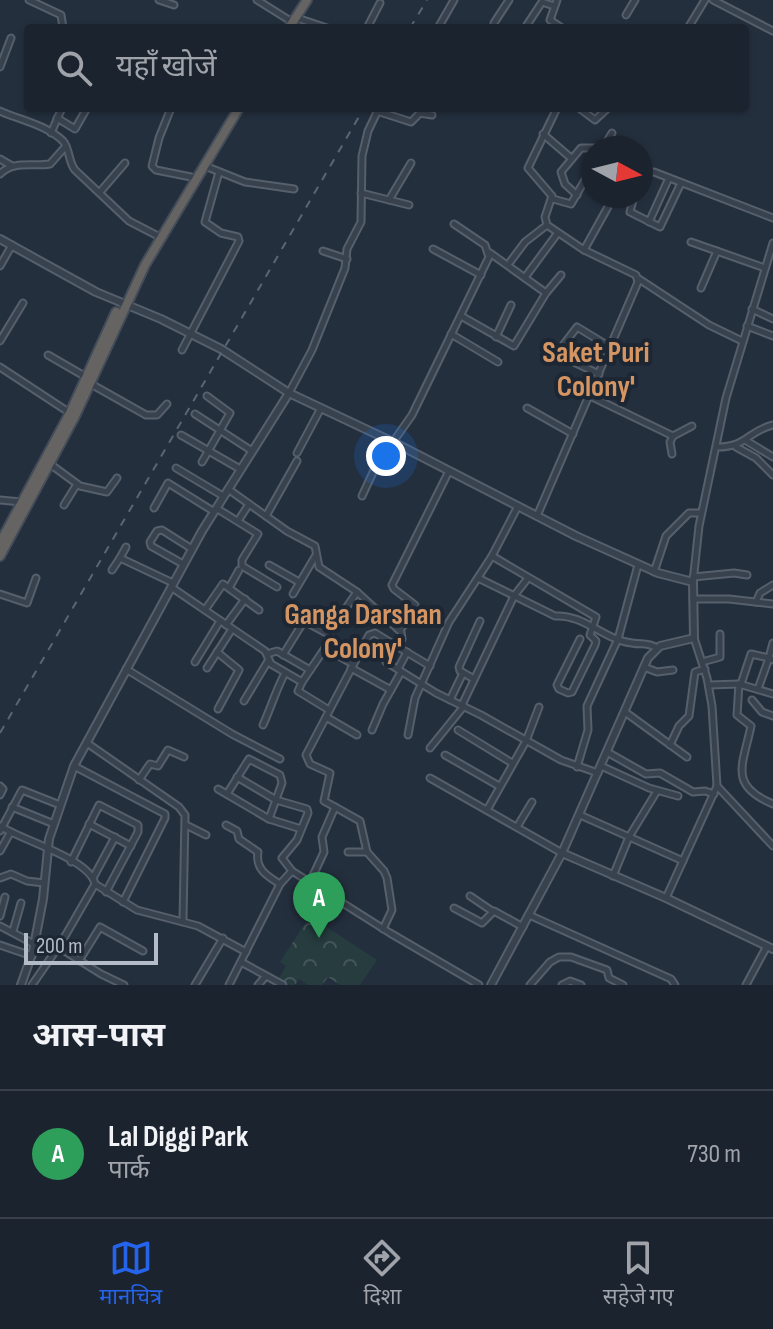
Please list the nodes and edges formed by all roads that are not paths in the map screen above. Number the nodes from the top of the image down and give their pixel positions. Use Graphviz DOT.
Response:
graph roads {
  1 [pos="29,0"];
  2 [pos="159,0"];
  3 [pos="257,0"];
  4 [pos="304,0"];
  5 [pos="454,0"];
  6 [pos="509,0"];
  7 [pos="635,0"];
  8 [pos="705,0"];
  9 [pos="713,0"];
  10 [pos="380,3"];
  11 [pos="556,3"];
  12 [pos="174,5"];
  13 [pos="626,15"];
  14 [pos="289,23"];
  15 [pos="494,23"];
  16 [pos="62,24"];
  17 [pos="369,24"];
  18 [pos="440,24"];
  19 [pos="528,24"];
  20 [pos="556,24"];
  21 [pos="690,24"];
  22 [pos="773,31"];
  23 [pos="11,38"];
  24 [pos="1,64"];
  25 [pos="0,111"];
  26 [pos="60,112"];
  27 [pos="85,112"];
  28 [pos="169,112"];
  29 [pos="233,112"];
  30 [pos="234,112"];
  31 [pos="377,112"];
  32 [pos="384,112"];
  33 [pos="555,112"];
  34 [pos="584,112"];
  35 [pos="604,112"];
  36 [pos="432,115"];
  37 [pos="57,118"];
  38 [pos="51,133"];
  39 [pos="612,133"];
  40 [pos="543,134"];
  41 [pos="610,136"];
  42 [pos="66,146"];
  43 [pos="581,149"];
  44 [pos="571,158"];
  45 [pos="0,159"];
  46 [pos="125,163"];
  47 [pos="411,163"];
  48 [pos="204,165"];
  49 [pos="12,166"];
  50 [pos="219,172"];
  51 [pos="653,172"];
  52 [pos="0,174"];
  53 [pos="191,177"];
  54 [pos="669,178"];
  55 [pos="681,183"];
  56 [pos="581,188"];
  57 [pos="294,189"];
  58 [pos="100,192"];
  59 [pos="361,193"];
  60 [pos="577,195"];
  61 [pos="553,199"];
  62 [pos="389,200"];
  63 [pos="409,205"];
  64 [pos="607,208"];
  65 [pos="631,208"];
  66 [pos="773,218"];
  67 [pos="649,222"];
  68 [pos="454,224"];
  69 [pos="547,225"];
  70 [pos="557,234"];
  71 [pos="156,235"];
  72 [pos="0,239"];
  73 [pos="691,242"];
  74 [pos="773,243"];
  75 [pos="12,245"];
  76 [pos="433,249"];
  77 [pos="584,250"];
  78 [pos="323,251"];
  79 [pos="717,251"];
  80 [pos="489,253"];
  81 [pos="347,259"];
  82 [pos="510,262"];
  83 [pos="0,266"];
  84 [pos="765,269"];
  85 [pos="481,275"];
  86 [pos="561,275"];
  87 [pos="526,276"];
  88 [pos="638,278"];
  89 [pos="701,288"];
  90 [pos="546,293"];
  91 [pos="23,303"];
  92 [pos="123,303"];
  93 [pos="511,305"];
  94 [pos="752,309"];
  95 [pos="461,316"];
  96 [pos="773,319"];
  97 [pos="747,326"];
  98 [pos="189,334"];
  99 [pos="451,334"];
  100 [pos="773,336"];
  101 [pos="496,337"];
  102 [pos="0,341"];
  103 [pos="742,341"];
  104 [pos="564,344"];
  105 [pos="610,347"];
  106 [pos="182,350"];
  107 [pos="48,355"];
  108 [pos="544,357"];
  109 [pos="498,362"];
  110 [pos="0,367"];
  111 [pos="599,374"];
  112 [pos="88,380"];
  113 [pos="289,393"];
  114 [pos="207,396"];
  115 [pos="590,396"];
  116 [pos="167,404"];
  117 [pos="321,408"];
  118 [pos="527,408"];
  119 [pos="70,413"];
  120 [pos="195,414"];
  121 [pos="773,425"];
  122 [pos="692,426"];
  123 [pos="221,430"];
  124 [pos="573,434"];
  125 [pos="181,435"];
  126 [pos="673,436"];
  127 [pos="745,440"];
  128 [pos="390,441"];
  129 [pos="735,446"];
  130 [pos="717,447"];
  131 [pos="209,451"];
  132 [pos="252,451"];
  133 [pos="297,453"];
  134 [pos="672,454"];
  135 [pos="773,457"];
  136 [pos="297,461"];
  137 [pos="202,462"];
  138 [pos="50,464"];
  139 [pos="176,468"];
  140 [pos="240,469"];
  141 [pos="449,471"];
  142 [pos="773,475"];
  143 [pos="117,478"];
  144 [pos="77,484"];
  145 [pos="228,488"];
  146 [pos="223,496"];
  147 [pos="362,496"];
  148 [pos="0,500"];
  149 [pos="22,502"];
  150 [pos="249,504"];
  151 [pos="64,505"];
  152 [pos="518,506"];
  153 [pos="154,508"];
  154 [pos="214,509"];
  155 [pos="701,513"];
  156 [pos="265,516"];
  157 [pos="537,516"];
  158 [pos="238,521"];
  159 [pos="0,543"];
  160 [pos="126,547"];
  161 [pos="192,549"];
  162 [pos="316,555"];
  163 [pos="0,556"];
  164 [pos="492,556"];
  165 [pos="120,558"];
  166 [pos="183,564"];
  167 [pos="269,565"];
  168 [pos="638,565"];
  169 [pos="112,570"];
  170 [pos="239,570"];
  171 [pos="654,572"];
  172 [pos="747,575"];
  173 [pos="36,578"];
  174 [pos="478,578"];
  175 [pos="528,578"];
  176 [pos="693,580"];
  177 [pos="299,582"];
  178 [pos="172,585"];
  179 [pos="773,585"];
  180 [pos="277,587"];
  181 [pos="229,588"];
  182 [pos="357,592"];
  183 [pos="0,594"];
  184 [pos="293,594"];
  185 [pos="514,596"];
  186 [pos="245,599"];
  187 [pos="693,599"];
  188 [pos="756,602"];
  189 [pos="773,604"];
  190 [pos="205,610"];
  191 [pos="259,610"];
  192 [pos="480,621"];
  193 [pos="335,624"];
  194 [pos="226,625"];
  195 [pos="594,627"];
  196 [pos="400,630"];
  197 [pos="720,634"];
  198 [pos="694,638"];
  199 [pos="580,639"];
  200 [pos="618,639"];
  201 [pos="773,643"];
  202 [pos="398,647"];
  203 [pos="325,648"];
  204 [pos="657,648"];
  205 [pos="217,652"];
  206 [pos="407,652"];
  207 [pos="283,655"];
  208 [pos="268,657"];
  209 [pos="771,659"];
  210 [pos="195,662"];
  211 [pos="386,662"];
  212 [pos="702,662"];
  213 [pos="352,666"];
  214 [pos="430,666"];
  215 [pos="644,667"];
  216 [pos="207,668"];
  217 [pos="126,669"];
  218 [pos="705,669"];
  219 [pos="310,670"];
  220 [pos="673,670"];
  221 [pos="400,671"];
  222 [pos="285,673"];
  223 [pos="463,673"];
  224 [pos="474,679"];
  225 [pos="302,682"];
  226 [pos="421,684"];
  227 [pos="740,684"];
  228 [pos="709,685"];
  229 [pos="758,689"];
  230 [pos="391,690"];
  231 [pos="773,694"];
  232 [pos="450,700"];
  233 [pos="752,700"];
  234 [pos="244,701"];
  235 [pos="463,706"];
  236 [pos="539,707"];
  237 [pos="218,709"];
  238 [pos="329,710"];
  239 [pos="625,712"];
  240 [pos="773,716"];
  241 [pos="326,717"];
  242 [pos="263,725"];
  243 [pos="372,730"];
  244 [pos="458,730"];
  245 [pos="357,735"];
  246 [pos="408,735"];
  247 [pos="526,741"];
  248 [pos="87,743"];
  249 [pos="670,745"];
  250 [pos="430,748"];
  251 [pos="607,752"];
  252 [pos="445,755"];
  253 [pos="184,757"];
  254 [pos="687,757"];
  255 [pos="280,759"];
  256 [pos="512,763"];
  257 [pos="74,766"];
  258 [pos="577,767"];
  259 [pos="599,770"];
  260 [pos="237,777"];
  261 [pos="430,778"];
  262 [pos="139,780"];
  263 [pos="0,786"];
  264 [pos="500,786"];
  265 [pos="717,786"];
  266 [pos="218,789"];
  267 [pos="657,791"];
  268 [pos="227,794"];
  269 [pos="714,794"];
  270 [pos="0,795"];
  271 [pos="678,796"];
  272 [pos="276,800"];
  273 [pos="532,802"];
  274 [pos="773,804"];
  275 [pos="60,805"];
  276 [pos="12,807"];
  277 [pos="335,807"];
  278 [pos="487,810"];
  279 [pos="580,815"];
  280 [pos="269,819"];
  281 [pos="54,824"];
  282 [pos="89,824"];
  283 [pos="186,825"];
  284 [pos="226,825"];
  285 [pos="517,827"];
  286 [pos="1,828"];
  287 [pos="301,829"];
  288 [pos="10,833"];
  289 [pos="206,835"];
  290 [pos="115,837"];
  291 [pos="629,837"];
  292 [pos="131,846"];
  293 [pos="773,846"];
  294 [pos="48,848"];
  295 [pos="0,851"];
  296 [pos="348,852"];
  297 [pos="367,852"];
  298 [pos="562,853"];
  299 [pos="683,861"];
  300 [pos="71,862"];
  301 [pos="292,871"];
  302 [pos="613,876"];
  303 [pos="0,878"];
  304 [pos="94,881"];
  305 [pos="310,882"];
  306 [pos="44,883"];
  307 [pos="280,884"];
  308 [pos="106,892"];
  309 [pos="470,896"];
  310 [pos="5,897"];
  311 [pos="666,898"];
  312 [pos="123,902"];
  313 [pos="21,903"];
  314 [pos="454,908"];
  315 [pos="492,911"];
  316 [pos="529,915"];
  317 [pos="0,916"];
  318 [pos="183,920"];
  319 [pos="0,926"];
  320 [pos="523,927"];
  321 [pos="383,929"];
  322 [pos="13,931"];
  323 [pos="223,938"];
  324 [pos="35,944"];
  325 [pos="0,945"];
  326 [pos="58,947"];
  327 [pos="770,948"];
  328 [pos="143,951"];
  329 [pos="246,952"];
  330 [pos="32,956"];
  331 [pos="79,961"];
  332 [pos="241,962"];
  333 [pos="266,976"];
  334 [pos="21,985"];
  335 [pos="32,985"];
  336 [pos="124,985"];
  337 [pos="195,985"];
  338 [pos="229,985"];
  339 [pos="258,985"];
  340 [pos="283,985"];
  341 [pos="479,985"];
  342 [pos="491,985"];
  343 [pos="530,985"];
  344 [pos="562,985"];
  345 [pos="581,985"];
  346 [pos="623,985"];
  347 [pos="675,985"];
  348 [pos="746,985"];
  1 -- 16 [label="street"];
  2 -- 12 [label="street"];
  3 -- 14 [label="street"];
  4 -- 14 [label="highway"];
  5 -- 18 [label="street"];
  6 -- 15 [label="street"];
  7 -- 13 [label="street"];
  8 -- 21 [label="street"];
  9 -- 22 [label="street"];
  10 -- 17 [label="street"];
  11 -- 19 [label="street"];
  11 -- 20 [label="street"];
  23 -- 24 [label="street"];
  25 -- 38 [label="street"];
  26 -- 37 [label="street"];
  27 -- 37 [label="street"];
  28 -- 53 [label="street"];
  29 -- 53 [label="highway"];
  30 -- 48 [label="highway"];
  31 -- 59 [label="street"];
  32 -- 36 [label="street"];
  33 -- 40 [label="street"];
  34 -- 35 [label="street"];
  37 -- 38 [label="street"];
  38 -- 42 [label="street"];
  39 -- 41 [label="street"];
  40 -- 44 [label="street"];
  40 -- 61 [label="street"];
  42 -- 49 [label="street"];
  42 -- 58 [label="street"];
  43 -- 44 [label="street"];
  44 -- 60 [label="street"];
  45 -- 49 [label="street"];
  46 -- 58 [label="street"];
  47 -- 62 [label="street"];
  48 -- 50 [label="street"];
  48 -- 92 [label="highway"];
  49 -- 52 [label="street"];
  50 -- 57 [label="street"];
  50 -- 98 [label="street"];
  51 -- 54 [label="street"];
  53 -- 71 [label="highway"];
  54 -- 55 [label="street"];
  54 -- 67 [label="street"];
  55 -- 66 [label="street"];
  55 -- 67 [label="street"];
  56 -- 60 [label="street"];
  58 -- 71 [label="street"];
  59 -- 62 [label="street"];
  59 -- 81 [label="street"];
  60 -- 61 [label="street"];
  61 -- 69 [label="street"];
  62 -- 63 [label="street"];
  64 -- 77 [label="street"];
  65 -- 67 [label="street"];
  68 -- 80 [label="street"];
  69 -- 70 [label="street"];
  69 -- 82 [label="street"];
  70 -- 77 [label="street"];
  70 -- 87 [label="street"];
  71 -- 92 [label="highway"];
  72 -- 75 [label="street"];
  73 -- 79 [label="street"];
  74 -- 84 [label="street"];
  75 -- 83 [label="street"];
  75 -- 92 [label="street"];
  76 -- 85 [label="street"];
  77 -- 88 [label="street"];
  78 -- 81 [label="street"];
  79 -- 84 [label="street"];
  79 -- 89 [label="street"];
  80 -- 85 [label="street"];
  80 -- 87 [label="street"];
  81 -- 113 [label="street"];
  84 -- 94 [label="street"];
  85 -- 95 [label="street"];
  86 -- 90 [label="street"];
  87 -- 90 [label="street"];
  88 -- 103 [label="street"];
  88 -- 105 [label="street"];
  90 -- 101 [label="street"];
  91 -- 102 [label="street"];
  92 -- 98 [label="street"];
  92 -- 112 [label="highway"];
  93 -- 101 [label="street"];
  94 -- 96 [label="street"];
  94 -- 97 [label="street"];
  95 -- 99 [label="street"];
  95 -- 101 [label="street"];
  97 -- 100 [label="street"];
  97 -- 103 [label="street"];
  98 -- 106 [label="street"];
  98 -- 113 [label="street"];
  99 -- 109 [label="street"];
  99 -- 128 [label="street"];
  103 -- 130 [label="street"];
  104 -- 105 [label="street"];
  105 -- 111 [label="street"];
  107 -- 112 [label="street"];
  108 -- 111 [label="street"];
  110 -- 119 [label="street"];
  111 -- 115 [label="street"];
  112 -- 116 [label="street"];
  112 -- 119 [label="highway"];
  112 -- 138 [label="highway"];
  113 -- 117 [label="street"];
  113 -- 132 [label="street"];
  114 -- 123 [label="street"];
  115 -- 124 [label="street"];
  115 -- 126 [label="street"];
  117 -- 128 [label="street"];
  117 -- 133 [label="street"];
  118 -- 124 [label="street"];
  119 -- 149 [label="highway"];
  120 -- 123 [label="street"];
  121 -- 127 [label="street"];
  122 -- 126 [label="street"];
  123 -- 131 [label="street"];
  123 -- 132 [label="street"];
  124 -- 157 [label="street"];
  125 -- 131 [label="street"];
  126 -- 134 [label="street"];
  127 -- 129 [label="street"];
  127 -- 135 [label="street"];
  128 -- 141 [label="street"];
  128 -- 147 [label="street"];
  129 -- 130 [label="street"];
  129 -- 142 [label="street"];
  130 -- 155 [label="street"];
  131 -- 137 [label="street"];
  131 -- 140 [label="street"];
  132 -- 140 [label="street"];
  136 -- 156 [label="street"];
  138 -- 144 [label="street"];
  138 -- 163 [label="highway"];
  139 -- 146 [label="street"];
  140 -- 145 [label="street"];
  141 -- 152 [label="street"];
  141 -- 196 [label="street"];
  143 -- 144 [label="street"];
  144 -- 151 [label="street"];
  145 -- 146 [label="street"];
  145 -- 150 [label="street"];
  146 -- 154 [label="street"];
  148 -- 149 [label="street"];
  149 -- 159 [label="highway"];
  150 -- 156 [label="street"];
  150 -- 158 [label="street"];
  152 -- 157 [label="street"];
  152 -- 164 [label="street"];
  153 -- 154 [label="street"];
  154 -- 158 [label="street"];
  154 -- 161 [label="street"];
  155 -- 171 [label="street"];
  155 -- 176 [label="street"];
  156 -- 162 [label="street"];
  157 -- 168 [label="street"];
  158 -- 180 [label="street"];
  160 -- 165 [label="street"];
  161 -- 166 [label="street"];
  161 -- 166 [label="street"];
  162 -- 177 [label="street"];
  162 -- 182 [label="street"];
  164 -- 174 [label="street"];
  164 -- 175 [label="street"];
  165 -- 169 [label="street"];
  165 -- 178 [label="street"];
  166 -- 178 [label="street"];
  167 -- 177 [label="street"];
  168 -- 171 [label="street"];
  168 -- 200 [label="street"];
  170 -- 181 [label="street"];
  171 -- 176 [label="street"];
  172 -- 176 [label="street"];
  173 -- 183 [label="street"];
  174 -- 185 [label="street"];
  174 -- 214 [label="street"];
  175 -- 185 [label="street"];
  175 -- 195 [label="street"];
  176 -- 187 [label="street"];
  177 -- 184 [label="street"];
  178 -- 190 [label="street"];
  178 -- 217 [label="street"];
  179 -- 188 [label="street"];
  181 -- 186 [label="street"];
  181 -- 190 [label="street"];
  182 -- 193 [label="street"];
  182 -- 196 [label="street"];
  185 -- 195 [label="street"];
  185 -- 224 [label="street"];
  186 -- 191 [label="street"];
  186 -- 194 [label="street"];
  187 -- 188 [label="street"];
  187 -- 198 [label="street"];
  188 -- 189 [label="street"];
  190 -- 194 [label="street"];
  192 -- 223 [label="street"];
  194 -- 205 [label="street"];
  194 -- 208 [label="street"];
  194 -- 210 [label="street"];
  195 -- 199 [label="street"];
  195 -- 200 [label="street"];
  196 -- 202 [label="street"];
  197 -- 212 [label="street"];
  198 -- 204 [label="street"];
  198 -- 212 [label="street"];
  200 -- 204 [label="street"];
  200 -- 258 [label="street"];
  201 -- 209 [label="street"];
  202 -- 206 [label="street"];
  202 -- 213 [label="street"];
  203 -- 207 [label="street"];
  203 -- 213 [label="street"];
  203 -- 219 [label="street"];
  204 -- 215 [label="street"];
  205 -- 216 [label="street"];
  205 -- 237 [label="street"];
  206 -- 214 [label="street"];
  206 -- 221 [label="street"];
  207 -- 208 [label="street"];
  207 -- 219 [label="street"];
  208 -- 222 [label="street"];
  208 -- 234 [label="street"];
  209 -- 227 [label="street"];
  209 -- 229 [label="street"];
  211 -- 221 [label="street"];
  212 -- 218 [label="street"];
  213 -- 230 [label="street"];
  213 -- 238 [label="street"];
  214 -- 226 [label="street"];
  215 -- 220 [label="street"];
  215 -- 239 [label="street"];
  217 -- 248 [label="street"];
  217 -- 255 [label="street"];
  218 -- 228 [label="street"];
  218 -- 249 [label="street"];
  219 -- 225 [label="street"];
  221 -- 226 [label="street"];
  221 -- 230 [label="street"];
  222 -- 225 [label="street"];
  222 -- 242 [label="street"];
  223 -- 224 [label="street"];
  223 -- 232 [label="street"];
  224 -- 235 [label="street"];
  225 -- 238 [label="street"];
  226 -- 232 [label="street"];
  226 -- 246 [label="street"];
  227 -- 228 [label="street"];
  227 -- 229 [label="street"];
  227 -- 274 [label="street"];
  228 -- 265 [label="street"];
  229 -- 231 [label="street"];
  230 -- 243 [label="street"];
  232 -- 235 [label="street"];
  233 -- 240 [label="street"];
  235 -- 247 [label="street"];
  235 -- 250 [label="street"];
  236 -- 247 [label="street"];
  238 -- 241 [label="street"];
  239 -- 249 [label="street"];
  239 -- 251 [label="street"];
  241 -- 245 [label="street"];
  241 -- 277 [label="street"];
  244 -- 256 [label="street"];
  247 -- 256 [label="street"];
  247 -- 258 [label="street"];
  248 -- 257 [label="street"];
  248 -- 262 [label="street"];
  249 -- 254 [label="street"];
  251 -- 259 [label="street"];
  251 -- 269 [label="street"];
  252 -- 264 [label="street"];
  253 -- 262 [label="street"];
  256 -- 264 [label="street"];
  257 -- 275 [label="street"];
  257 -- 312 [label="street"];
  258 -- 259 [label="street"];
  259 -- 267 [label="street"];
  259 -- 279 [label="street"];
  260 -- 268 [label="street"];
  260 -- 272 [label="street"];
  260 -- 272 [label="street"];
  261 -- 278 [label="street"];
  262 -- 283 [label="street"];
  263 -- 270 [label="street"];
  264 -- 278 [label="street"];
  265 -- 269 [label="street"];
  265 -- 293 [label="street"];
  266 -- 268 [label="street"];
  267 -- 271 [label="street"];
  267 -- 291 [label="street"];
  268 -- 280 [label="street"];
  269 -- 299 [label="street"];
  272 -- 280 [label="street"];
  272 -- 287 [label="street"];
  273 -- 285 [label="street"];
  275 -- 276 [label="street"];
  275 -- 281 [label="street"];
  276 -- 281 [label="street"];
  276 -- 286 [label="street"];
  277 -- 297 [label="street"];
  277 -- 305 [label="street"];
  278 -- 285 [label="street"];
  279 -- 291 [label="street"];
  279 -- 298 [label="street"];
  280 -- 287 [label="street"];
  281 -- 294 [label="street"];
  282 -- 290 [label="street"];
  282 -- 292 [label="street"];
  282 -- 300 [label="street"];
  283 -- 289 [label="street"];
  283 -- 318 [label="street"];
  284 -- 307 [label="street"];
  285 -- 298 [label="street"];
  286 -- 288 [label="street"];
  287 -- 301 [label="street"];
  288 -- 294 [label="street"];
  288 -- 295 [label="street"];
  290 -- 292 [label="street"];
  290 -- 304 [label="street"];
  291 -- 299 [label="street"];
  291 -- 302 [label="street"];
  292 -- 308 [label="street"];
  294 -- 300 [label="street"];
  294 -- 306 [label="street"];
  296 -- 297 [label="street"];
  297 -- 321 [label="street"];
  298 -- 302 [label="street"];
  298 -- 316 [label="street"];
  299 -- 311 [label="street"];
  300 -- 304 [label="street"];
  301 -- 305 [label="street"];
  301 -- 307 [label="street"];
  302 -- 311 [label="street"];
  303 -- 306 [label="street"];
  304 -- 308 [label="street"];
  304 -- 326 [label="street"];
  305 -- 321 [label="street"];
  306 -- 324 [label="street"];
  307 -- 329 [label="street"];
  308 -- 312 [label="street"];
  309 -- 315 [label="street"];
  310 -- 317 [label="street"];
  311 -- 327 [label="street"];
  312 -- 318 [label="street"];
  313 -- 322 [label="street"];
  314 -- 315 [label="street"];
  315 -- 320 [label="street"];
  316 -- 320 [label="street"];
  316 -- 347 [label="street"];
  318 -- 323 [label="street"];
  319 -- 322 [label="street"];
  320 -- 342 [label="street"];
  321 -- 341 [label="street"];
  322 -- 324 [label="street"];
  323 -- 329 [label="street"];
  323 -- 337 [label="street"];
  324 -- 330 [label="street"];
  325 -- 330 [label="street"];
  326 -- 331 [label="street"];
  326 -- 335 [label="street"];
  327 -- 348 [label="street"];
  328 -- 331 [label="street"];
  329 -- 332 [label="street"];
  330 -- 334 [label="street"];
  331 -- 336 [label="street"];
  332 -- 333 [label="street"];
  332 -- 338 [label="street"];
  333 -- 339 [label="street"];
  333 -- 340 [label="street"];
  343 -- 346 [label="street"];
  344 -- 345 [label="street"];
}
